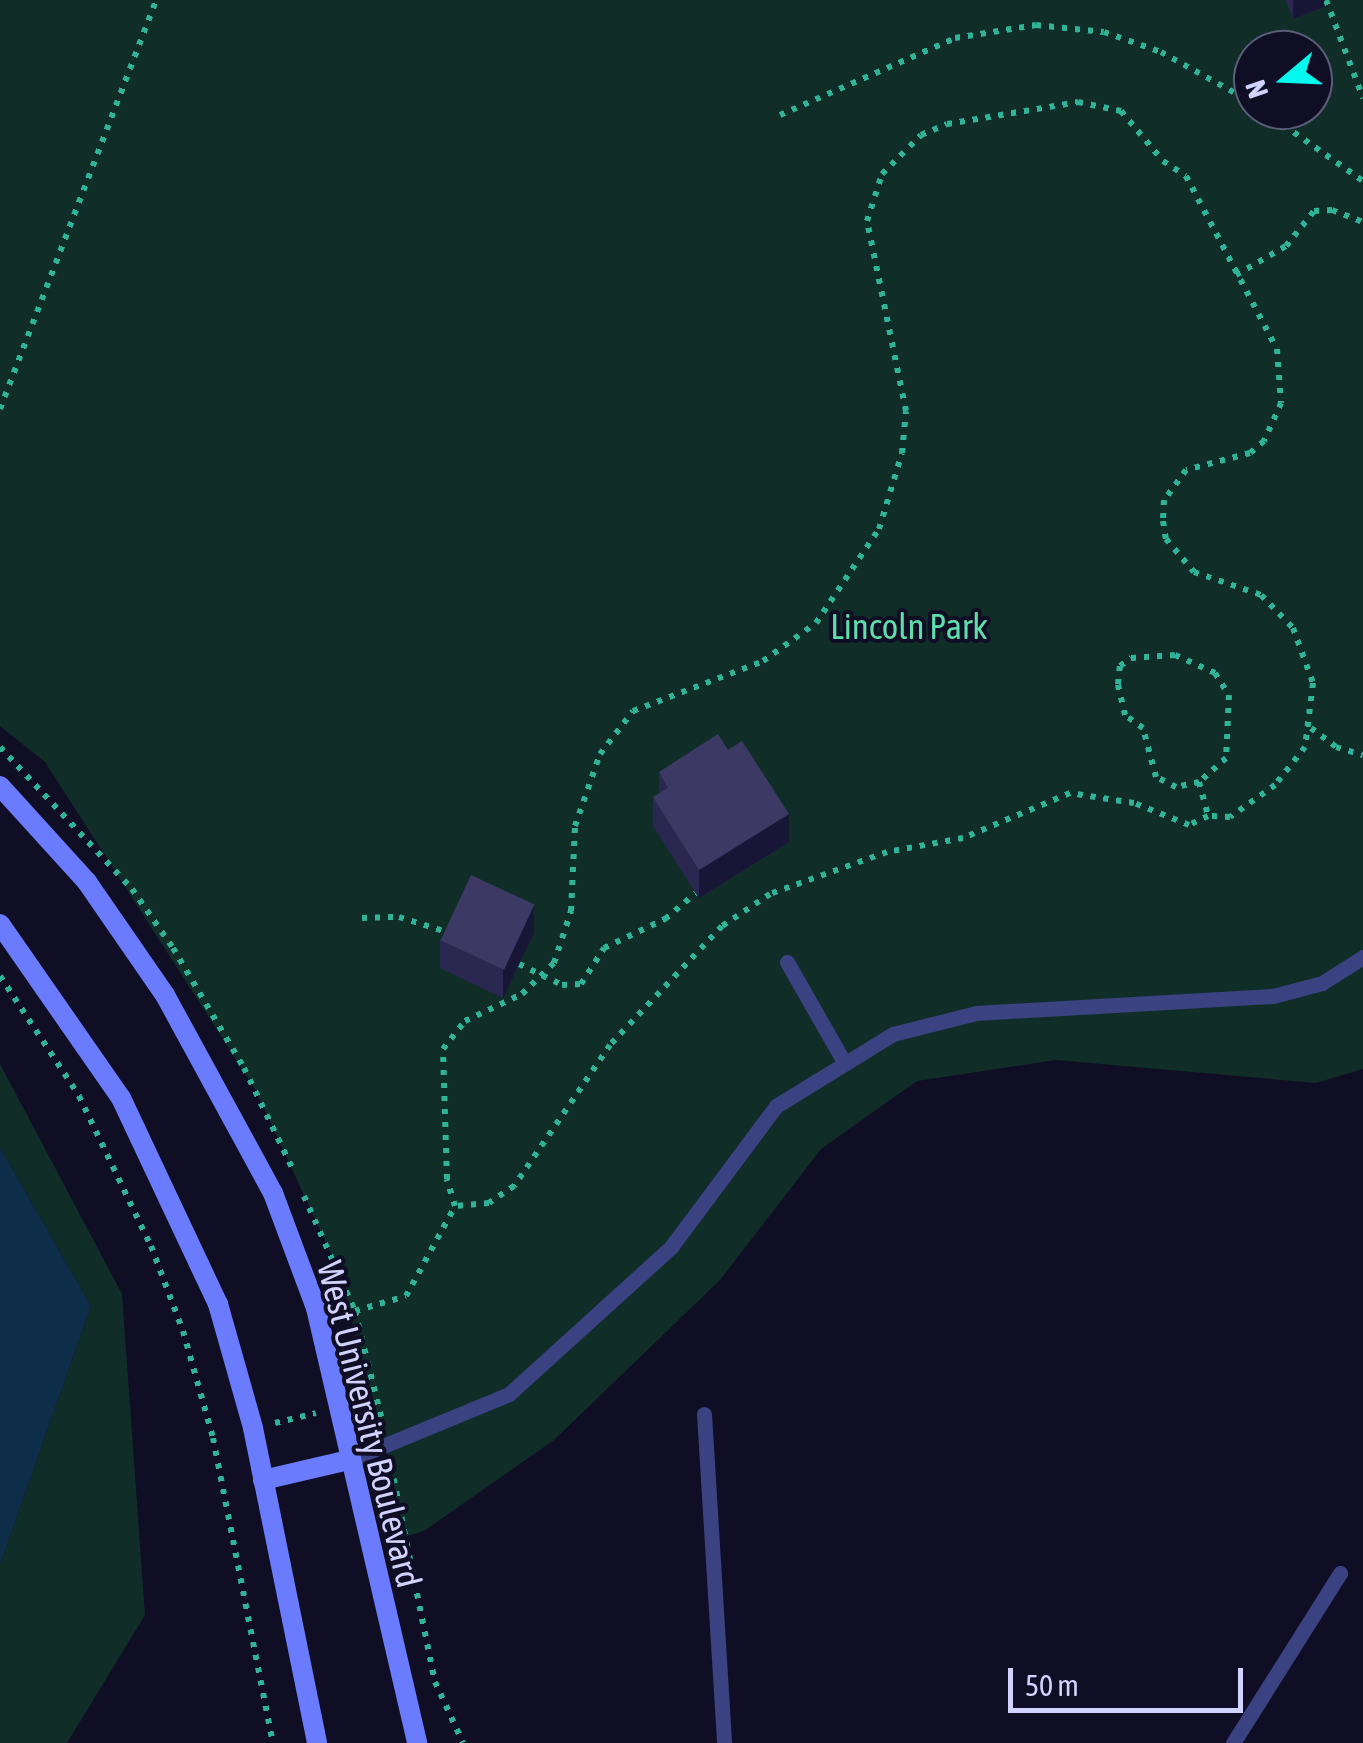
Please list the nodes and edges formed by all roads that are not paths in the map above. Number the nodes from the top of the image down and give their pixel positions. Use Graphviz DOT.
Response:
graph roads {
  1 [pos="0,786"];
  2 [pos="0,924"];
  3 [pos="1363,957"];
  4 [pos="786,962"];
  5 [pos="844,1060"];
  6 [pos="704,1414"];
  7 [pos="349,1460"];
  8 [pos="263,1480"];
  9 [pos="1340,1573"];
  10 [pos="318,1743"];
  11 [pos="417,1743"];
  12 [pos="724,1743"];
  13 [pos="1233,1743"];
  1 -- 7 [label="main road, West University Boulevard"];
  2 -- 8 [label="main road"];
  3 -- 5 [label="lane"];
  4 -- 5 [label="lane"];
  5 -- 7 [label="lane"];
  6 -- 12 [label="lane"];
  7 -- 8 [label="main road"];
  7 -- 11 [label="main road, West University Boulevard"];
  8 -- 10 [label="main road"];
  9 -- 13 [label="lane"];
}
